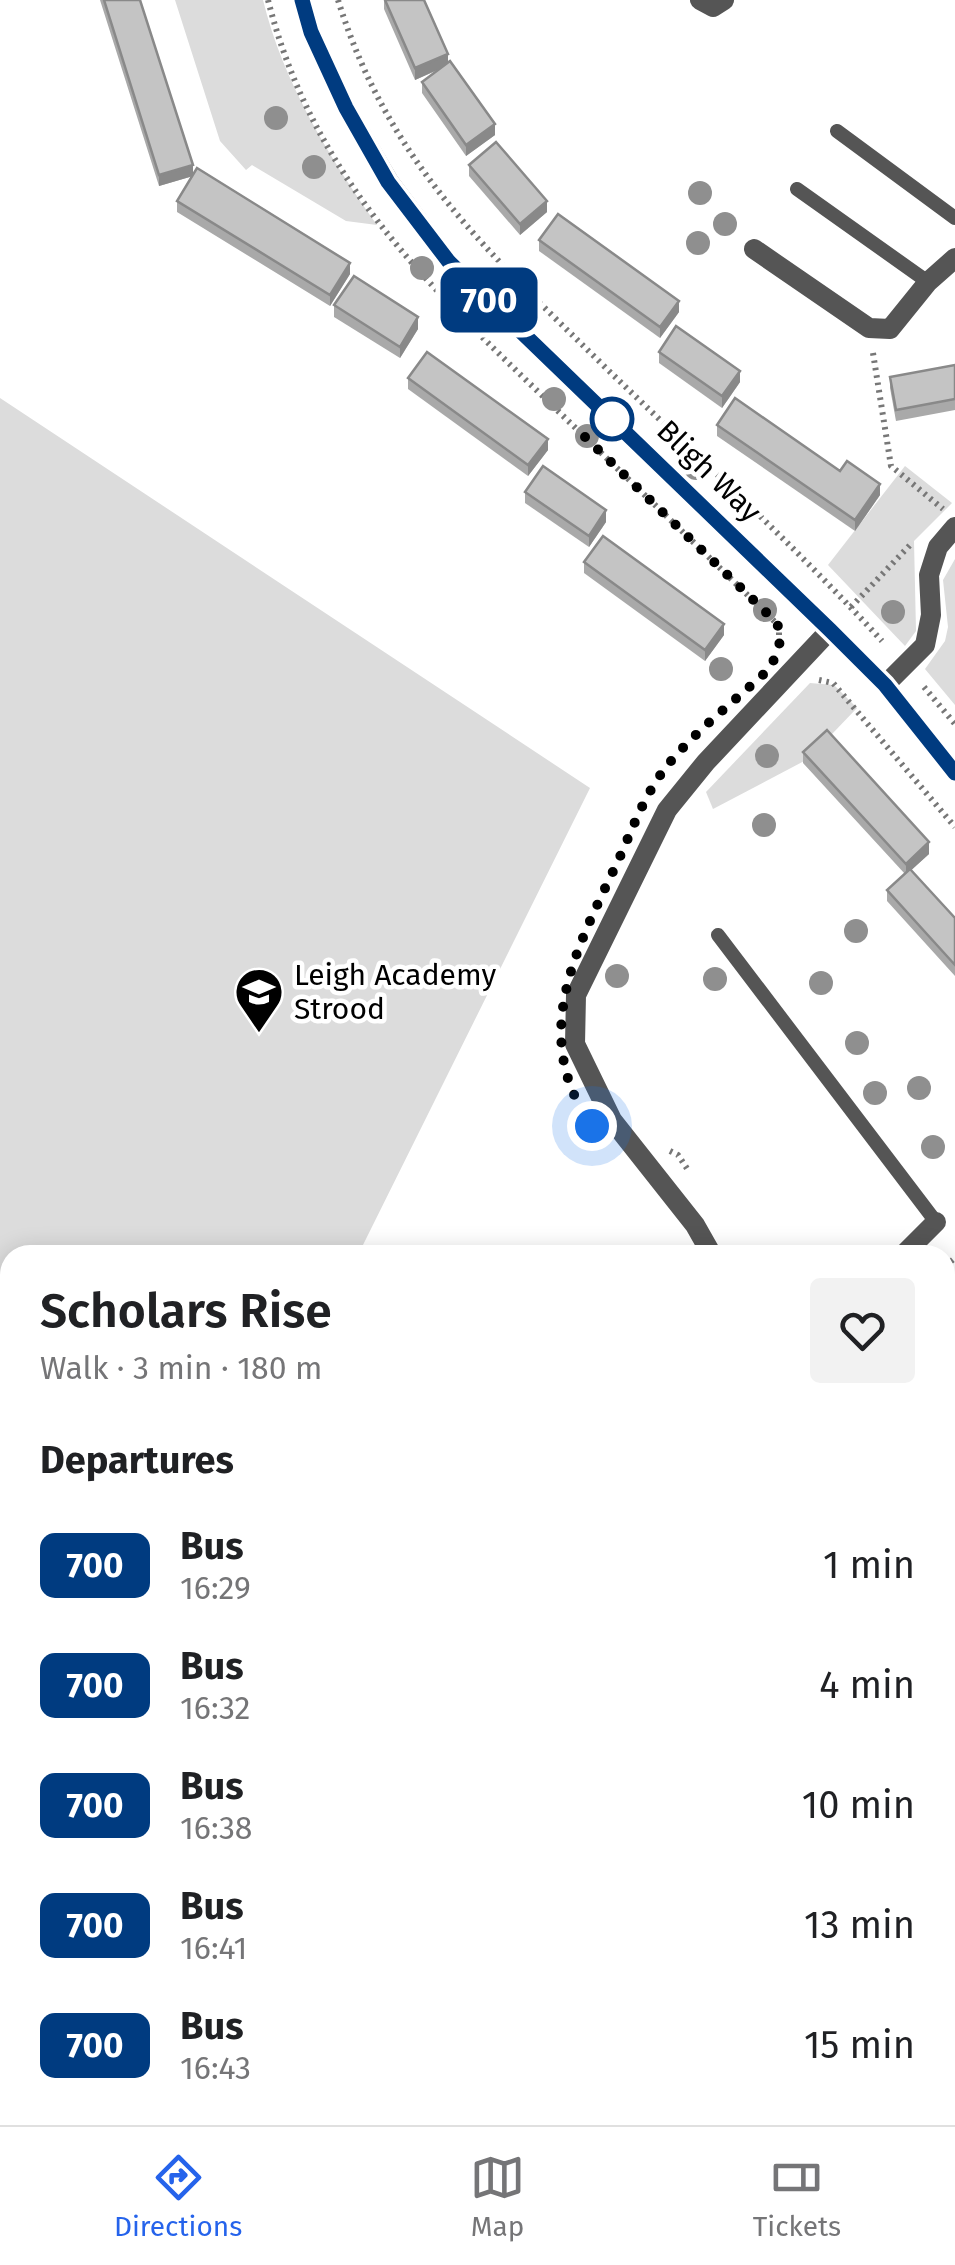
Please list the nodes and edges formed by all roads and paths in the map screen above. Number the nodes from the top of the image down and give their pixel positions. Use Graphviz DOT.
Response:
graph roads {
  1 [pos="268,0"];
  2 [pos="302,0"];
  3 [pos="338,0"];
  4 [pos="700,0"];
  5 [pos="724,0"];
  6 [pos="836,131"];
  7 [pos="796,189"];
  8 [pos="955,218"];
  9 [pos="754,249"];
  10 [pos="955,258"];
  11 [pos="928,282"];
  12 [pos="882,346"];
  13 [pos="934,520"];
  14 [pos="955,527"];
  15 [pos="914,542"];
  16 [pos="830,630"];
  17 [pos="777,654"];
  18 [pos="885,685"];
  19 [pos="955,772"];
  20 [pos="718,935"];
  21 [pos="936,1222"];
  22 [pos="706,1245"];
  23 [pos="913,1245"];
  1 -- 17 [label="path"];
  2 -- 16 [label="street, Bligh Way"];
  3 -- 15 [label="path"];
  4 -- 5 [label="street"];
  6 -- 8 [label="lane"];
  7 -- 11 [label="lane"];
  9 -- 11 [label="street"];
  10 -- 11 [label="street"];
  12 -- 13 [label="path"];
  14 -- 18 [label="street"];
  16 -- 18 [label="street, Bligh Way"];
  16 -- 22 [label="street"];
  18 -- 19 [label="street, Bligh Way"];
  20 -- 21 [label="lane"];
  21 -- 23 [label="street"];
}
